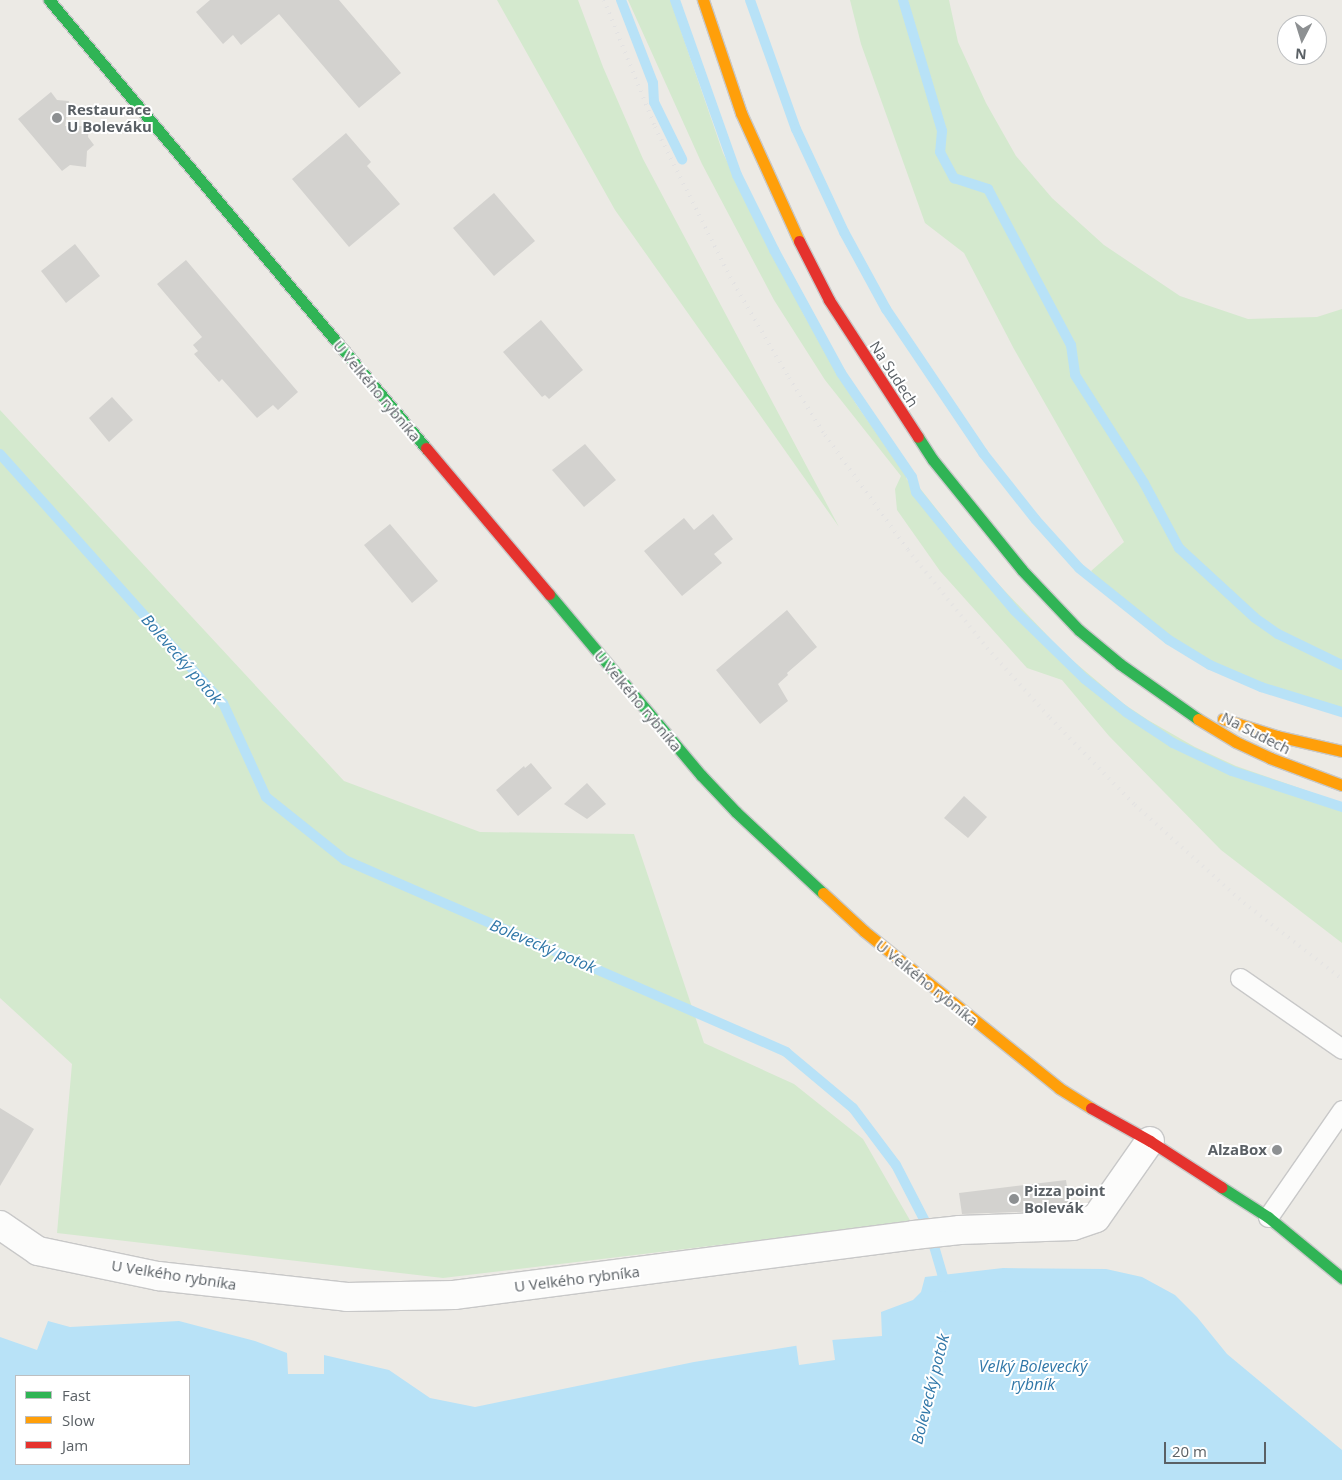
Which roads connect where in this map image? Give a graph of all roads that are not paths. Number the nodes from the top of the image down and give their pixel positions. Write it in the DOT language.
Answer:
graph roads {
  1 [pos="49,0"];
  2 [pos="702,0"];
  3 [pos="1163,695"];
  4 [pos="1342,751"];
  5 [pos="1342,785"];
  6 [pos="1240,978"];
  7 [pos="1342,1050"];
  8 [pos="1342,1110"];
  9 [pos="1150,1141"];
  10 [pos="1268,1217"];
  11 [pos="0,1225"];
  12 [pos="1342,1278"];
  1 -- 9 [label="street, U Velkého rybníka"];
  2 -- 3 [label="street, Na Sudech"];
  3 -- 4 [label="street, Na Sudech"];
  3 -- 5 [label="street, Na Sudech"];
  6 -- 7 [label="lane"];
  8 -- 10 [label="lane"];
  9 -- 10 [label="street, U Velkého rybníka"];
  9 -- 11 [label="street, U Velkého rybníka"];
  10 -- 12 [label="street, U Velkého rybníka"];
}
